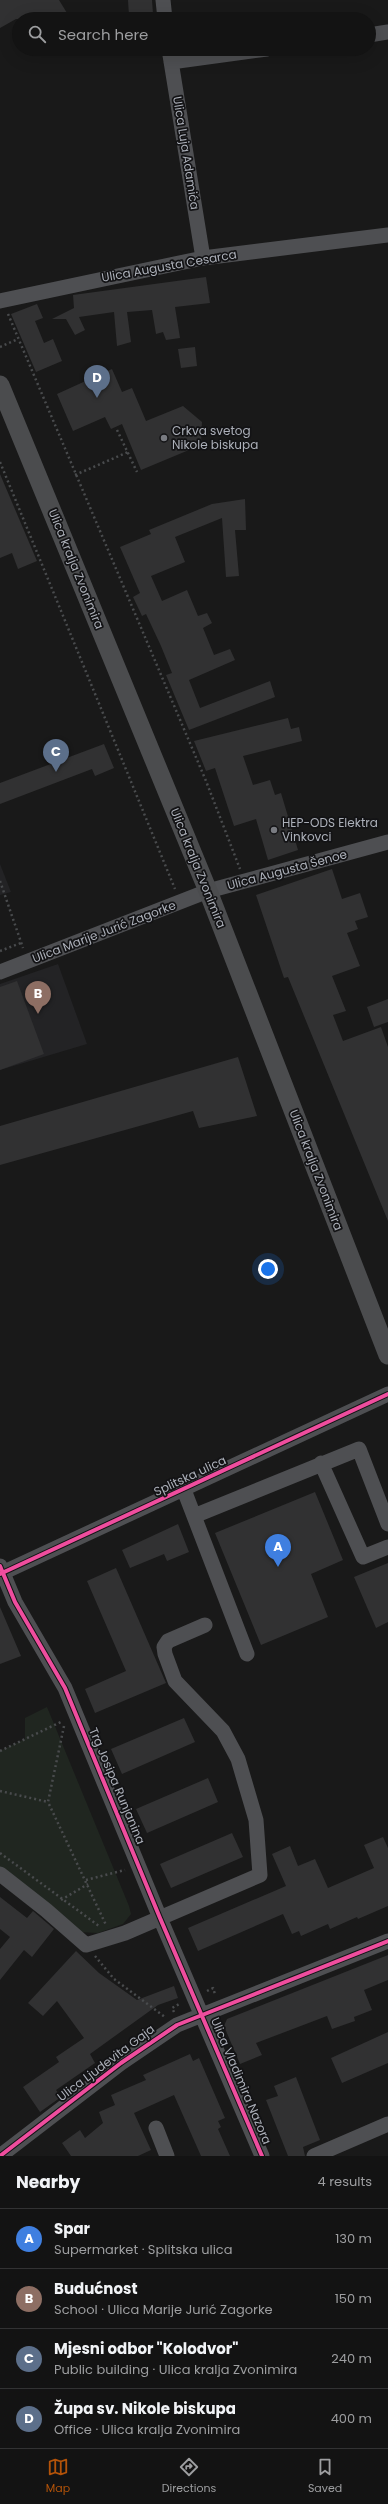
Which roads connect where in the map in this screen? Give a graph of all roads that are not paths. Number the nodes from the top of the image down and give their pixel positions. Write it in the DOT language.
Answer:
graph roads {
  1 [pos="163,0"];
  2 [pos="164,12"];
  3 [pos="388,32"];
  4 [pos="376,34"];
  5 [pos="170,56"];
  6 [pos="388,235"];
  7 [pos="203,258"];
  8 [pos="1,301"];
  9 [pos="0,385"];
  10 [pos="388,842"];
  11 [pos="208,891"];
  12 [pos="0,972"];
  13 [pos="388,1355"];
  14 [pos="388,1394"];
  15 [pos="321,1463"];
  16 [pos="184,1490"];
  17 [pos="194,1516"];
  18 [pos="388,1524"];
  19 [pos="388,1547"];
  20 [pos="1,1570"];
  21 [pos="205,1625"];
  22 [pos="247,1654"];
  23 [pos="0,1874"];
  24 [pos="160,1918"];
  25 [pos="388,1941"];
  26 [pos="201,2014"];
  27 [pos="388,2124"];
  28 [pos="156,2128"];
  29 [pos="0,2156"];
  30 [pos="168,2156"];
  31 [pos="262,2156"];
  32 [pos="314,2156"];
  1 -- 2 [label="street"];
  3 -- 4 [label="street"];
  5 -- 7 [label="street, Ulica Luja Adamića"];
  6 -- 7 [label="street, Ulica Augusta Cesarca"];
  7 -- 8 [label="street, Ulica Augusta Cesarca"];
  9 -- 11 [label="main road, Ulica kralja Zvonimira"];
  10 -- 11 [label="street, Ulica Augusta Šenoe"];
  11 -- 12 [label="street, Ulica Marije Jurić Zagorke"];
  11 -- 13 [label="main road, Ulica kralja Zvonimira"];
  14 -- 16 [label="street, Splitska ulica"];
  15 -- 17 [label="street"];
  15 -- 18 [label="street"];
  15 -- 19 [label="street"];
  16 -- 17 [label="street"];
  16 -- 20 [label="street, Splitska ulica"];
  17 -- 22 [label="street"];
  20 -- 24 [label="street, Trg Josipa Runjanina"];
  21 -- 24 [label="street"];
  23 -- 24 [label="street"];
  24 -- 26 [label="street, Trg Josipa Runjanina"];
  25 -- 26 [label="street, Ulica Ljudevita Gaja"];
  26 -- 29 [label="street, Ulica Ljudevita Gaja"];
  26 -- 31 [label="street, Ulica Vladimira Nazora"];
  27 -- 32 [label="street"];
  28 -- 30 [label="street"];
}
